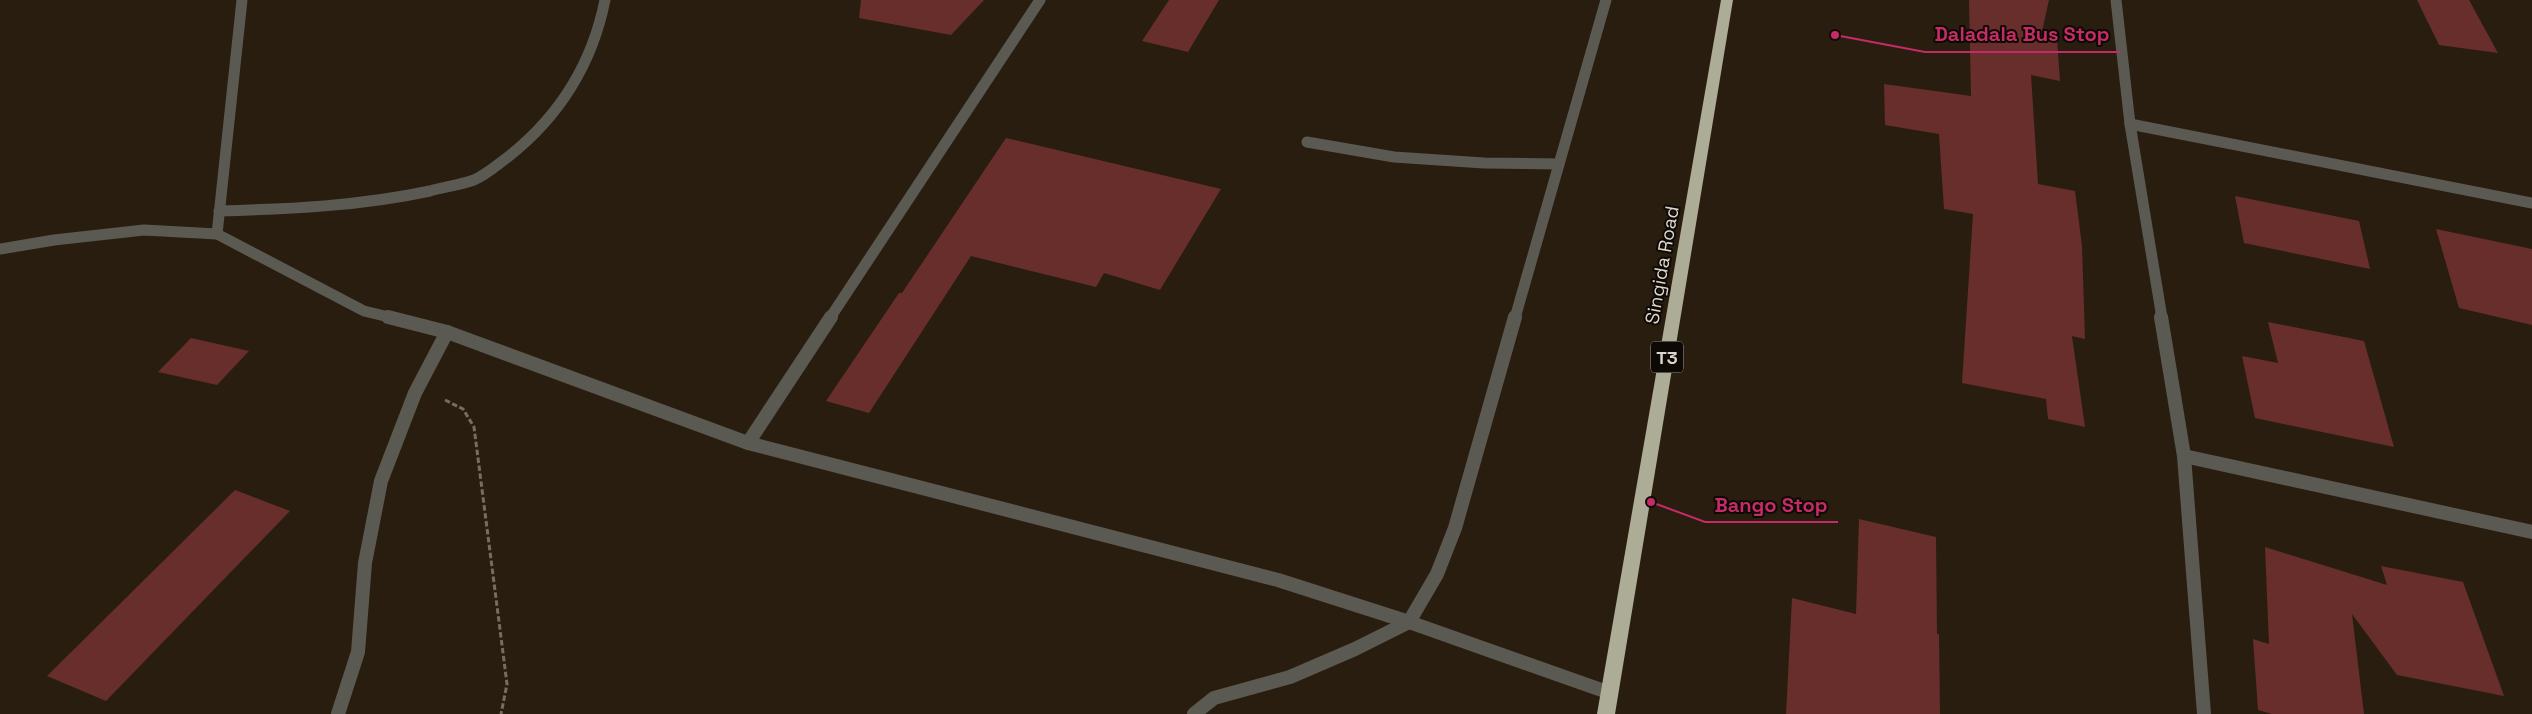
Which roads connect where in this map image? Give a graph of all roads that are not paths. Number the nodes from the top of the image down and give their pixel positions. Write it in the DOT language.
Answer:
graph roads {
  1 [pos="242,0"];
  2 [pos="605,0"];
  3 [pos="1040,0"];
  4 [pos="1606,0"];
  5 [pos="1727,0"];
  6 [pos="2116,0"];
  7 [pos="2130,124"];
  8 [pos="1307,142"];
  9 [pos="1559,164"];
  10 [pos="2532,203"];
  11 [pos="220,211"];
  12 [pos="217,234"];
  13 [pos="0,250"];
  14 [pos="447,332"];
  15 [pos="748,443"];
  16 [pos="2184,456"];
  17 [pos="2532,532"];
  18 [pos="1409,622"];
  19 [pos="1610,693"];
  20 [pos="338,714"];
  21 [pos="1194,714"];
  22 [pos="1606,714"];
  23 [pos="2204,714"];
  1 -- 11 [label="street"];
  2 -- 11 [label="street"];
  3 -- 15 [label="street"];
  4 -- 9 [label="street"];
  5 -- 19 [label="highway, Singida Road / T3"];
  6 -- 7 [label="street"];
  7 -- 10 [label="street"];
  7 -- 16 [label="street"];
  8 -- 9 [label="street"];
  9 -- 18 [label="street"];
  11 -- 12 [label="street"];
  12 -- 13 [label="street"];
  12 -- 14 [label="street"];
  14 -- 15 [label="street"];
  14 -- 20 [label="street"];
  15 -- 18 [label="street"];
  16 -- 17 [label="street"];
  16 -- 23 [label="street"];
  18 -- 19 [label="street"];
  18 -- 21 [label="street"];
  19 -- 22 [label="highway, Singida Road / T3"];
}
